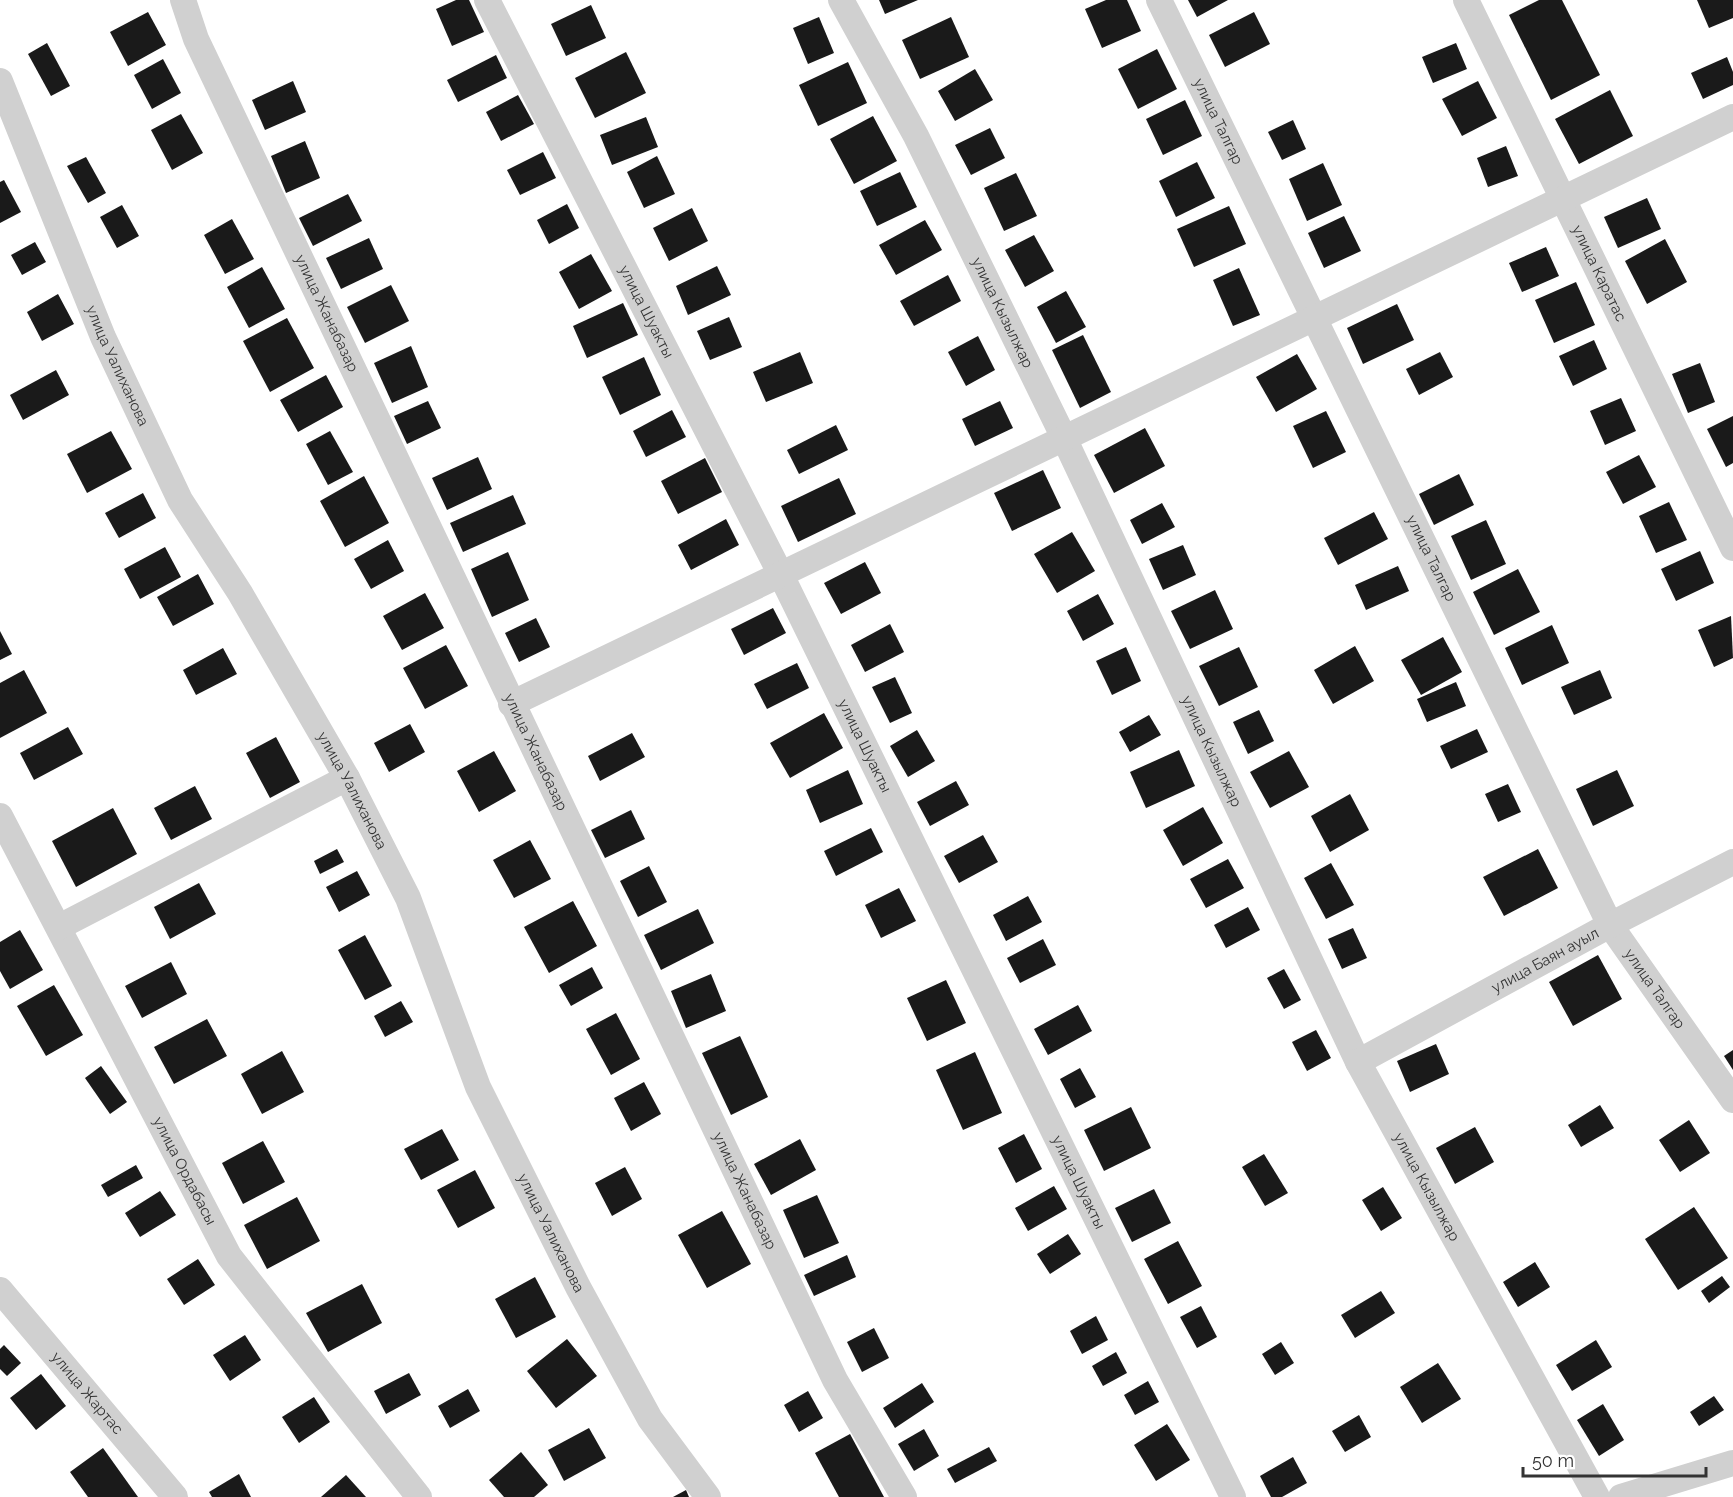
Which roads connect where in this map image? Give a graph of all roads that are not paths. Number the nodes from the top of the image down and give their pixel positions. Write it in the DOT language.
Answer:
graph roads {
  1 [pos="183,0"];
  2 [pos="487,0"];
  3 [pos="841,0"];
  4 [pos="1159,0"];
  5 [pos="1466,0"];
  6 [pos="0,82"];
  7 [pos="1733,117"];
  8 [pos="1563,199"];
  9 [pos="1314,318"];
  10 [pos="1064,438"];
  11 [pos="1733,548"];
  12 [pos="781,574"];
  13 [pos="511,704"];
  14 [pos="347,778"];
  15 [pos="0,816"];
  16 [pos="1733,862"];
  17 [pos="1610,925"];
  18 [pos="59,927"];
  19 [pos="1358,1062"];
  20 [pos="1733,1100"];
  21 [pos="0,1290"];
  22 [pos="1733,1463"];
  23 [pos="175,1497"];
  24 [pos="419,1497"];
  25 [pos="708,1497"];
  26 [pos="904,1497"];
  27 [pos="1233,1497"];
  28 [pos="1597,1497"];
  29 [pos="1621,1497"];
  1 -- 13 [label="street, улица Жанабазар"];
  2 -- 12 [label="street, улица Шуакты"];
  3 -- 10 [label="street, улица Кызылжар"];
  4 -- 9 [label="street, улица Талгар"];
  5 -- 8 [label="street, улица Каратас"];
  6 -- 14 [label="street, улица Уалиханова"];
  7 -- 8 [label="street"];
  8 -- 9 [label="street"];
  8 -- 11 [label="street, улица Каратас"];
  9 -- 10 [label="street"];
  9 -- 17 [label="street, улица Талгар"];
  10 -- 12 [label="street"];
  10 -- 19 [label="street, улица Кызылжар"];
  12 -- 13 [label="street"];
  12 -- 27 [label="street, улица Шуакты"];
  13 -- 26 [label="street, улица Жанабазар"];
  14 -- 18 [label="street"];
  14 -- 25 [label="street, улица Уалиханова"];
  15 -- 18 [label="street, улица Ордабасы"];
  16 -- 17 [label="street, улица Баян ауыл"];
  17 -- 19 [label="street, улица Баян ауыл"];
  17 -- 20 [label="street, улица Талгар"];
  18 -- 24 [label="street, улица Ордабасы"];
  19 -- 28 [label="street, улица Кызылжар"];
  21 -- 23 [label="street, улица Жартас"];
  22 -- 29 [label="street"];
}
